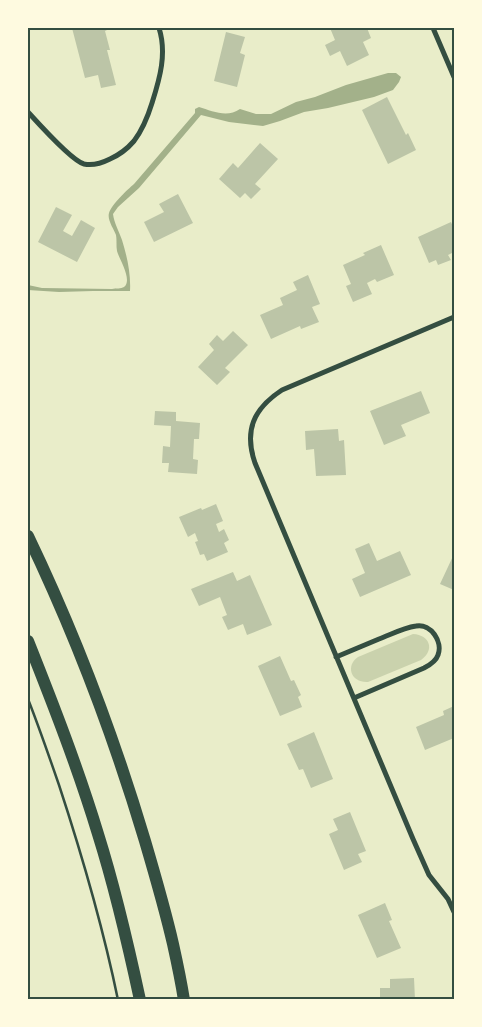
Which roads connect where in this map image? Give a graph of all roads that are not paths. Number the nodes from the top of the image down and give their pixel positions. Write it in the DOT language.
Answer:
graph roads {
  1 [pos="159,28"];
  2 [pos="434,28"];
  3 [pos="454,77"];
  4 [pos="28,112"];
  5 [pos="454,318"];
  6 [pos="28,536"];
  7 [pos="28,641"];
  8 [pos="336,657"];
  9 [pos="354,698"];
  10 [pos="448,899"];
  11 [pos="454,902"];
  12 [pos="454,912"];
  13 [pos="140,1000"];
  14 [pos="184,1000"];
  1 -- 4 [label="street"];
  2 -- 3 [label="street"];
  5 -- 8 [label="street"];
  6 -- 14 [label="highway"];
  7 -- 13 [label="highway"];
  8 -- 9 [label="street"];
  8 -- 9 [label="street"];
  9 -- 10 [label="street"];
  10 -- 11 [label="street"];
  10 -- 12 [label="street"];
}
